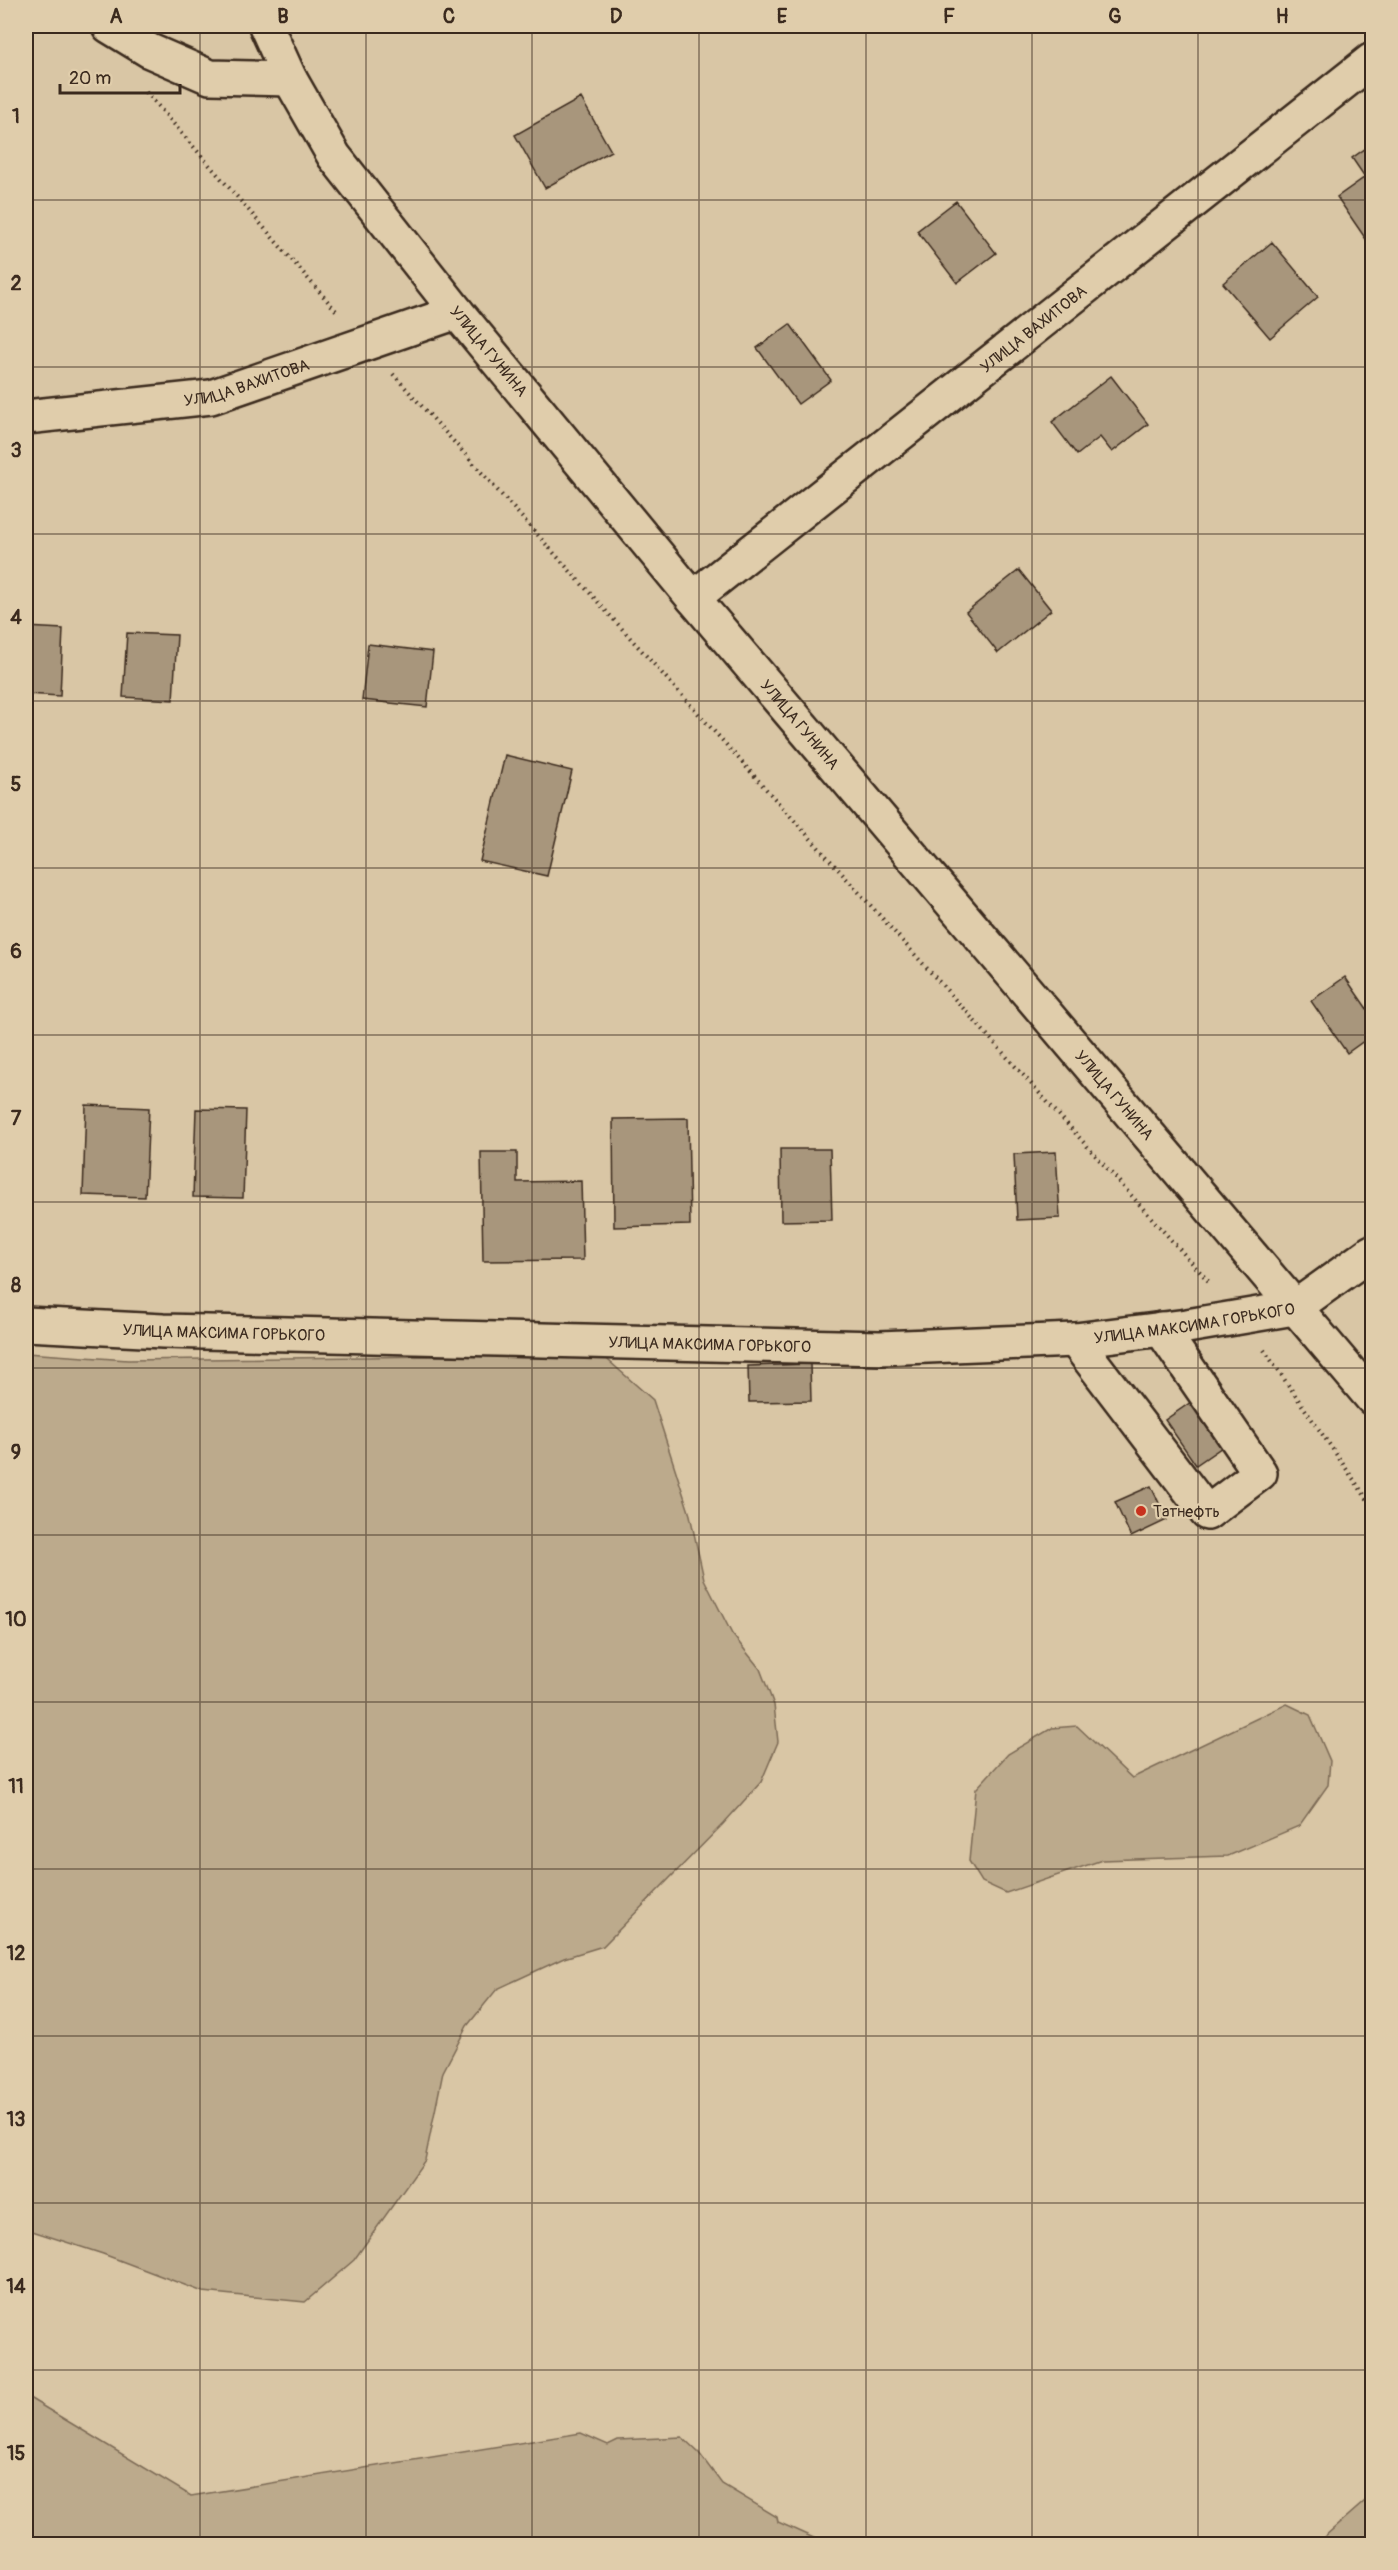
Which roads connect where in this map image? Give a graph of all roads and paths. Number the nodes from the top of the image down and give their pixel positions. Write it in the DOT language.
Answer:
graph roads {
  1 [pos="109,26"];
  2 [pos="266,26"];
  3 [pos="1372,60"];
  4 [pos="290,79"];
  5 [pos="143,87"];
  6 [pos="457,312"];
  7 [pos="365,344"];
  8 [pos="26,417"];
  9 [pos="693,598"];
  10 [pos="1372,1252"];
  11 [pos="1294,1308"];
  12 [pos="1241,1317"];
  13 [pos="26,1324"];
  14 [pos="1161,1329"];
  15 [pos="1075,1340"];
  16 [pos="1372,1398"];
  17 [pos="1372,1506"];
  1 -- 4 [label="street"];
  2 -- 4 [label="street, УЛИЦА ГУНИНА"];
  3 -- 9 [label="street, УЛИЦА ВАХИТОВА"];
  4 -- 6 [label="street, УЛИЦА ГУНИНА"];
  5 -- 7 [label="path"];
  6 -- 7 [label="street, УЛИЦА ВАХИТОВА"];
  6 -- 9 [label="street, УЛИЦА ГУНИНА"];
  7 -- 8 [label="street, УЛИЦА ВАХИТОВА"];
  7 -- 12 [label="path"];
  9 -- 11 [label="street, УЛИЦА ГУНИНА"];
  10 -- 11 [label="street, УЛИЦА МАКСИМА ГОРЬКОГО"];
  11 -- 12 [label="street, УЛИЦА МАКСИМА ГОРЬКОГО"];
  11 -- 16 [label="street, УЛИЦА ГУНИНА"];
  12 -- 14 [label="street, УЛИЦА МАКСИМА ГОРЬКОГО"];
  12 -- 17 [label="path"];
  13 -- 15 [label="street, УЛИЦА МАКСИМА ГОРЬКОГО"];
  14 -- 15 [label="street, УЛИЦА МАКСИМА ГОРЬКОГО"];
  14 -- 15 [label="street"];
}
